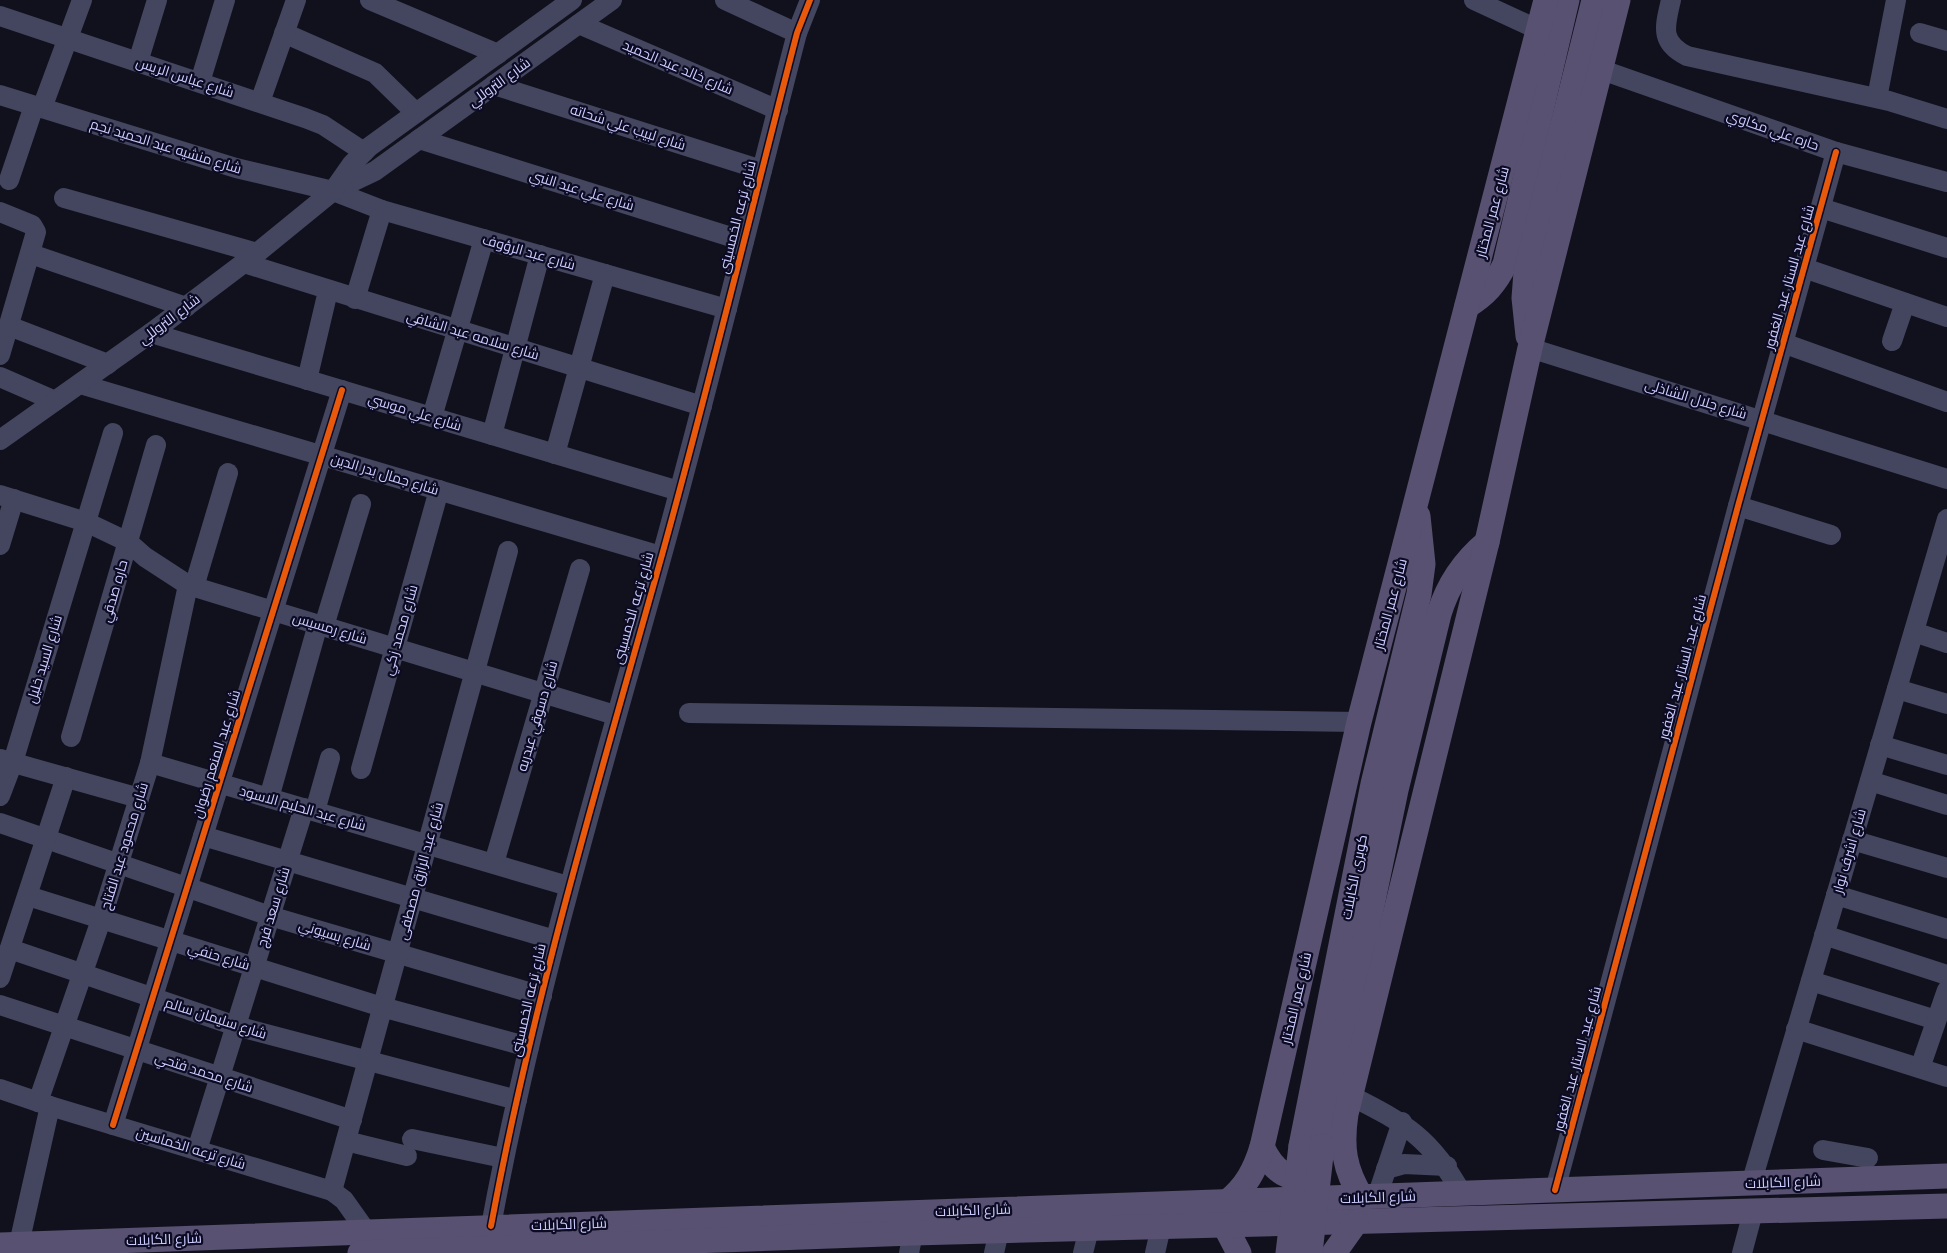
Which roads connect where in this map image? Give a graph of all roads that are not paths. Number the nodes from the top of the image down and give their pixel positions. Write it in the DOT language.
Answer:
graph roads {
  1 [pos="82,0"];
  2 [pos="157,0"];
  3 [pos="225,0"];
  4 [pos="296,0"];
  5 [pos="370,0"];
  6 [pos="572,0"];
  7 [pos="612,0"];
  8 [pos="725,0"];
  9 [pos="810,0"];
  10 [pos="1474,0"];
  11 [pos="1546,0"];
  12 [pos="1567,0"];
  13 [pos="1594,0"];
  14 [pos="1618,0"];
  15 [pos="1671,0"];
  16 [pos="1896,0"];
  17 [pos="2,13"];
  18 [pos="579,24"];
  19 [pos="1539,30"];
  20 [pos="284,33"];
  21 [pos="798,34"];
  22 [pos="1920,34"];
  23 [pos="68,38"];
  24 [pos="1947,41"];
  25 [pos="498,54"];
  26 [pos="138,62"];
  27 [pos="1602,70"];
  28 [pos="200,82"];
  29 [pos="494,85"];
  30 [pos="0,95"];
  31 [pos="1877,98"];
  32 [pos="260,102"];
  33 [pos="38,107"];
  34 [pos="778,110"];
  35 [pos="416,113"];
  36 [pos="1947,119"];
  37 [pos="419,139"];
  38 [pos="364,152"];
  39 [pos="1836,152"];
  40 [pos="762,170"];
  41 [pos="9,180"];
  42 [pos="1947,182"];
  43 [pos="333,191"];
  44 [pos="64,198"];
  45 [pos="1821,208"];
  46 [pos="382,210"];
  47 [pos="0,212"];
  48 [pos="484,239"];
  49 [pos="744,240"];
  50 [pos="1947,248"];
  51 [pos="31,254"];
  52 [pos="540,255"];
  53 [pos="251,258"];
  54 [pos="1804,268"];
  55 [pos="605,274"];
  56 [pos="328,291"];
  57 [pos="355,299"];
  58 [pos="8,300"];
  59 [pos="1905,303"];
  60 [pos="1467,306"];
  61 [pos="186,307"];
  62 [pos="726,309"];
  63 [pos="1947,317"];
  64 [pos="9,326"];
  65 [pos="457,330"];
  66 [pos="151,333"];
  67 [pos="1892,342"];
  68 [pos="1783,343"];
  69 [pos="515,348"];
  70 [pos="1530,348"];
  71 [pos="0,355"];
  72 [pos="108,364"];
  73 [pos="579,368"];
  74 [pos="0,377"];
  75 [pos="307,380"];
  76 [pos="80,384"];
  77 [pos="342,390"];
  78 [pos="55,401"];
  79 [pos="1947,402"];
  80 [pos="702,406"];
  81 [pos="432,417"];
  82 [pos="1762,419"];
  83 [pos="113,433"];
  84 [pos="492,435"];
  85 [pos="0,440"];
  86 [pos="156,445"];
  87 [pos="555,454"];
  88 [pos="322,456"];
  89 [pos="228,472"];
  90 [pos="1947,478"];
  91 [pos="439,490"];
  92 [pos="679,491"];
  93 [pos="7,497"];
  94 [pos="361,504"];
  95 [pos="1416,504"];
  96 [pos="1738,506"];
  97 [pos="1947,519"];
  98 [pos="86,522"];
  99 [pos="1831,535"];
  100 [pos="128,542"];
  101 [pos="1487,542"];
  102 [pos="0,545"];
  103 [pos="508,551"];
  104 [pos="661,556"];
  105 [pos="580,569"];
  106 [pos="191,586"];
  107 [pos="274,611"];
  108 [pos="321,625"];
  109 [pos="1914,632"];
  110 [pos="1947,643"];
  111 [pos="395,648"];
  112 [pos="475,672"];
  113 [pos="1897,689"];
  114 [pos="544,693"];
  115 [pos="1947,704"];
  116 [pos="689,714"];
  117 [pos="616,715"];
  118 [pos="1359,722"];
  119 [pos="72,737"];
  120 [pos="1880,745"];
  121 [pos="330,758"];
  122 [pos="6,760"];
  123 [pos="150,764"];
  124 [pos="1947,765"];
  125 [pos="361,769"];
  126 [pos="66,777"];
  127 [pos="1870,781"];
  128 [pos="220,784"];
  129 [pos="0,796"];
  130 [pos="139,798"];
  131 [pos="270,798"];
  132 [pos="1947,806"];
  133 [pos="309,810"];
  134 [pos="0,823"];
  135 [pos="203,836"];
  136 [pos="48,838"];
  137 [pos="1852,840"];
  138 [pos="427,844"];
  139 [pos="288,861"];
  140 [pos="119,862"];
  141 [pos="494,863"];
  142 [pos="1947,868"];
  143 [pos="188,886"];
  144 [pos="568,886"];
  145 [pos="1836,895"];
  146 [pos="28,896"];
  147 [pos="413,897"];
  148 [pos="270,916"];
  149 [pos="101,920"];
  150 [pos="1947,929"];
  151 [pos="1824,935"];
  152 [pos="555,940"];
  153 [pos="170,941"];
  154 [pos="10,948"];
  155 [pos="397,954"];
  156 [pos="254,966"];
  157 [pos="83,973"];
  158 [pos="1947,975"];
  159 [pos="0,978"];
  160 [pos="1811,981"];
  161 [pos="1947,990"];
  162 [pos="542,996"];
  163 [pos="153,997"];
  164 [pos="0,1005"];
  165 [pos="382,1007"];
  166 [pos="1936,1020"];
  167 [pos="64,1026"];
  168 [pos="236,1026"];
  169 [pos="1796,1029"];
  170 [pos="530,1047"];
  171 [pos="137,1049"];
  172 [pos="367,1062"];
  173 [pos="1920,1068"];
  174 [pos="220,1077"];
  175 [pos="1947,1077"];
  176 [pos="0,1089"];
  177 [pos="1350,1096"];
  178 [pos="517,1100"];
  179 [pos="44,1104"];
  180 [pos="352,1120"];
  181 [pos="1402,1122"];
  182 [pos="113,1125"];
  183 [pos="346,1140"];
  184 [pos="1322,1145"];
  185 [pos="1262,1147"];
  186 [pos="197,1150"];
  187 [pos="503,1158"];
  188 [pos="1868,1158"];
  189 [pos="1447,1166"];
  190 [pos="1386,1169"];
  191 [pos="1947,1176"];
  192 [pos="1828,1181"];
  193 [pos="1751,1184"];
  194 [pos="1555,1190"];
  195 [pos="332,1191"];
  196 [pos="1462,1194"];
  197 [pos="1369,1198"];
  198 [pos="1947,1206"];
  199 [pos="1753,1212"];
  200 [pos="1226,1214"];
  201 [pos="1356,1222"];
  202 [pos="491,1226"];
  203 [pos="1161,1227"];
  204 [pos="1089,1229"];
  205 [pos="997,1242"];
  206 [pos="911,1243"];
  207 [pos="9,1245"];
  208 [pos="363,1248"];
  209 [pos="608,1249"];
  210 [pos="527,1251"];
  211 [pos="1083,1253"];
  212 [pos="1155,1253"];
  213 [pos="1239,1253"];
  214 [pos="1288,1253"];
  215 [pos="1310,1253"];
  216 [pos="1334,1253"];
  217 [pos="1742,1253"];
  1 -- 23 [label="street"];
  2 -- 26 [label="street"];
  3 -- 28 [label="street"];
  4 -- 20 [label="street"];
  5 -- 25 [label="street"];
  6 -- 25 [label="street, شارع التروللي"];
  7 -- 18 [label="street, شارع التروللي"];
  8 -- 21 [label="street"];
  9 -- 21 [label="street, شارع ترعه الخمسينى"];
  10 -- 19 [label="street"];
  11 -- 19 [label="main road, شارع عمر المختار"];
  12 -- 60 [label="main road"];
  13 -- 70 [label="main road"];
  14 -- 27 [label="main road"];
  15 -- 31 [label="street"];
  16 -- 31 [label="street"];
  17 -- 23 [label="street, شارع عباس الريس"];
  18 -- 29 [label="street, شارع التروللي"];
  18 -- 34 [label="street, شارع خالد عبد الحميد"];
  19 -- 60 [label="main road, شارع عمر المختار"];
  20 -- 32 [label="street"];
  20 -- 35 [label="street"];
  21 -- 34 [label="street, شارع ترعه الخمسينى"];
  22 -- 24 [label="street"];
  23 -- 26 [label="street, شارع عباس الريس"];
  23 -- 33 [label="street"];
  25 -- 35 [label="street, شارع التروللي"];
  26 -- 28 [label="street, شارع عباس الريس"];
  27 -- 39 [label="street, حاره علي مكاوي"];
  27 -- 70 [label="main road"];
  28 -- 32 [label="street, شارع عباس الريس"];
  29 -- 37 [label="street, شارع التروللي"];
  29 -- 40 [label="street, شارع لبيب علي شحاته"];
  30 -- 33 [label="street, شارع منشيه عبد الحميد نجم"];
  31 -- 36 [label="street"];
  32 -- 38 [label="street, شارع عباس الريس"];
  33 -- 41 [label="street"];
  33 -- 43 [label="street, شارع منشيه عبد الحميد نجم"];
  34 -- 40 [label="street, شارع ترعه الخمسينى"];
  35 -- 38 [label="street, شارع التروللي"];
  37 -- 43 [label="street, شارع التروللي"];
  37 -- 49 [label="street, شارع علي عبد النبي"];
  38 -- 43 [label="street, شارع التروللي"];
  39 -- 42 [label="street, حاره علي مكاوي"];
  39 -- 45 [label="street, شارع عبد الستار عبد الغفور"];
  40 -- 49 [label="street, شارع ترعه الخمسينى"];
  43 -- 46 [label="street, شارع عبد الرؤوف"];
  43 -- 53 [label="street, شارع التروللي"];
  44 -- 53 [label="street, شارع سلامه عبد الشافي"];
  45 -- 50 [label="street"];
  45 -- 54 [label="street, شارع عبد الستار عبد الغفور"];
  46 -- 48 [label="street, شارع عبد الرؤوف"];
  46 -- 57 [label="street"];
  47 -- 51 [label="street"];
  48 -- 52 [label="street, شارع عبد الرؤوف"];
  48 -- 65 [label="street"];
  49 -- 62 [label="street, شارع ترعه الخمسينى"];
  51 -- 58 [label="street"];
  51 -- 61 [label="street"];
  52 -- 55 [label="street, شارع عبد الرؤوف"];
  52 -- 69 [label="street"];
  53 -- 56 [label="street, شارع سلامه عبد الشافي"];
  53 -- 61 [label="street, شارع التروللي"];
  54 -- 59 [label="street"];
  54 -- 68 [label="street, شارع عبد الستار عبد الغفور"];
  55 -- 62 [label="street, شارع عبد الرؤوف"];
  55 -- 73 [label="street"];
  56 -- 57 [label="street, شارع سلامه عبد الشافي"];
  56 -- 75 [label="street"];
  57 -- 65 [label="street, شارع سلامه عبد الشافي"];
  58 -- 64 [label="street"];
  59 -- 63 [label="street"];
  59 -- 67 [label="street"];
  60 -- 95 [label="main road, شارع عمر المختار"];
  61 -- 66 [label="street, شارع التروللي"];
  62 -- 80 [label="street, شارع ترعه الخمسينى"];
  64 -- 71 [label="street"];
  64 -- 72 [label="street"];
  65 -- 69 [label="street, شارع سلامه عبد الشافي"];
  65 -- 81 [label="street"];
  66 -- 72 [label="street, شارع التروللي"];
  66 -- 75 [label="street, شارع علي موسي"];
  68 -- 79 [label="street"];
  68 -- 82 [label="street, شارع عبد الستار عبد الغفور"];
  69 -- 73 [label="street, شارع سلامه عبد الشافي"];
  69 -- 84 [label="street"];
  70 -- 82 [label="street, شارع جلال الشاذلى"];
  70 -- 101 [label="main road"];
  72 -- 76 [label="street, شارع التروللي"];
  73 -- 80 [label="street, شارع سلامه عبد الشافي"];
  73 -- 87 [label="street"];
  74 -- 78 [label="street"];
  75 -- 77 [label="street, شارع علي موسي"];
  76 -- 78 [label="street, شارع التروللي"];
  76 -- 88 [label="street, شارع جمال بدر الدين"];
  77 -- 81 [label="street, شارع علي موسي"];
  77 -- 88 [label="street, شارع عبد المنعم رضوان"];
  78 -- 85 [label="street, شارع التروللي"];
  80 -- 92 [label="street, شارع ترعه الخمسينى"];
  81 -- 84 [label="street, شارع علي موسي"];
  82 -- 90 [label="street, شارع جلال الشاذلى"];
  82 -- 96 [label="street, شارع عبد الستار عبد الغفور"];
  83 -- 98 [label="street, شارع السيد خليل"];
  84 -- 87 [label="street, شارع علي موسي"];
  86 -- 100 [label="street, حاره صدقي"];
  87 -- 92 [label="street, شارع علي موسي"];
  88 -- 91 [label="street, شارع جمال بدر الدين"];
  88 -- 107 [label="street, شارع عبد المنعم رضوان"];
  89 -- 106 [label="street, شارع محمود عبد الفتاح"];
  91 -- 104 [label="street, شارع جمال بدر الدين"];
  91 -- 111 [label="street, شارع محمد زكي"];
  92 -- 104 [label="street, شارع ترعه الخمسينى"];
  93 -- 98 [label="street, شارع رمسيس"];
  93 -- 102 [label="street"];
  94 -- 108 [label="street"];
  95 -- 118 [label="main road, شارع عمر المختار"];
  95 -- 184 [label="main road, كوبرى الكابلات"];
  96 -- 99 [label="street"];
  96 -- 194 [label="street, شارع عبد الستار عبد الغفور"];
  97 -- 109 [label="street, شارع اشرف نوار"];
  98 -- 100 [label="street, شارع رمسيس"];
  98 -- 122 [label="street, شارع السيد خليل"];
  100 -- 106 [label="street, شارع رمسيس"];
  100 -- 119 [label="street, حاره صدقي"];
  101 -- 177 [label="main road"];
  101 -- 184 [label="main road, كوبرى الكابلات"];
  103 -- 112 [label="street, شارع عبد الرازق مصطفى"];
  104 -- 117 [label="street, شارع ترعه الخمسينى"];
  105 -- 114 [label="street, شارع دسوقي عبدربه"];
  106 -- 107 [label="street, شارع رمسيس"];
  106 -- 123 [label="street, شارع محمود عبد الفتاح"];
  107 -- 108 [label="street, شارع رمسيس"];
  107 -- 128 [label="street, شارع عبد المنعم رضوان"];
  108 -- 111 [label="street, شارع رمسيس"];
  108 -- 131 [label="street"];
  109 -- 110 [label="street"];
  109 -- 113 [label="street, شارع اشرف نوار"];
  111 -- 112 [label="street, شارع رمسيس"];
  111 -- 125 [label="street, شارع محمد زكي"];
  112 -- 114 [label="street, شارع رمسيس"];
  112 -- 138 [label="street, شارع عبد الرازق مصطفى"];
  113 -- 115 [label="street"];
  113 -- 120 [label="street, شارع اشرف نوار"];
  114 -- 117 [label="street, شارع رمسيس"];
  114 -- 141 [label="street, شارع دسوقي عبدربه"];
  116 -- 118 [label="street"];
  117 -- 144 [label="street, شارع ترعه الخمسينى"];
  118 -- 185 [label="main road, شارع عمر المختار"];
  120 -- 124 [label="street"];
  120 -- 127 [label="street, شارع اشرف نوار"];
  121 -- 133 [label="street, شارع سعد فرج"];
  122 -- 126 [label="street"];
  122 -- 129 [label="street, شارع السيد خليل"];
  123 -- 128 [label="street, شارع عبد الحليم الاسود"];
  123 -- 130 [label="street, شارع محمود عبد الفتاح"];
  126 -- 130 [label="street"];
  126 -- 136 [label="street"];
  127 -- 132 [label="street"];
  127 -- 137 [label="street, شارع اشرف نوار"];
  128 -- 131 [label="street, شارع عبد الحليم الاسود"];
  128 -- 135 [label="street, شارع عبد المنعم رضوان"];
  130 -- 140 [label="street, شارع محمود عبد الفتاح"];
  131 -- 133 [label="street, شارع عبد الحليم الاسود"];
  133 -- 138 [label="street, شارع عبد الحليم الاسود"];
  133 -- 139 [label="street, شارع سعد فرج"];
  134 -- 136 [label="street, شارع بسيوني"];
  135 -- 139 [label="street"];
  135 -- 143 [label="street, شارع عبد المنعم رضوان"];
  136 -- 140 [label="street, شارع بسيوني"];
  136 -- 146 [label="street"];
  137 -- 142 [label="street"];
  137 -- 145 [label="street, شارع اشرف نوار"];
  138 -- 141 [label="street, شارع عبد الحليم الاسود"];
  138 -- 147 [label="street, شارع عبد الرازق مصطفى"];
  139 -- 147 [label="street"];
  139 -- 148 [label="street, شارع سعد فرج"];
  140 -- 143 [label="street, شارع بسيوني"];
  140 -- 149 [label="street, شارع محمود عبد الفتاح"];
  141 -- 144 [label="street, شارع عبد الحليم الاسود"];
  143 -- 148 [label="street, شارع بسيوني"];
  143 -- 153 [label="street, شارع عبد المنعم رضوان"];
  144 -- 152 [label="street, شارع ترعه الخمسينى"];
  145 -- 150 [label="street"];
  145 -- 151 [label="street, شارع اشرف نوار"];
  146 -- 149 [label="street, شارع حنفي"];
  146 -- 154 [label="street"];
  147 -- 152 [label="street"];
  147 -- 155 [label="street, شارع عبد الرازق مصطفى"];
  148 -- 155 [label="street, شارع بسيوني"];
  148 -- 156 [label="street, شارع سعد فرج"];
  149 -- 153 [label="street, شارع حنفي"];
  149 -- 157 [label="street, شارع محمود عبد الفتاح"];
  151 -- 158 [label="street"];
  151 -- 160 [label="street, شارع اشرف نوار"];
  152 -- 162 [label="street, شارع ترعه الخمسينى"];
  153 -- 156 [label="street, شارع حنفي"];
  153 -- 163 [label="street, شارع عبد المنعم رضوان"];
  154 -- 157 [label="street, شارع سليمان سالم"];
  154 -- 159 [label="street"];
  155 -- 162 [label="street, شارع بسيوني"];
  155 -- 165 [label="street, شارع عبد الرازق مصطفى"];
  156 -- 165 [label="street, شارع حنفي"];
  156 -- 168 [label="street, شارع سعد فرج"];
  157 -- 163 [label="street, شارع سليمان سالم"];
  157 -- 167 [label="street, شارع محمود عبد الفتاح"];
  160 -- 166 [label="street"];
  160 -- 169 [label="street, شارع اشرف نوار"];
  161 -- 166 [label="street"];
  162 -- 170 [label="street, شارع ترعه الخمسينى"];
  163 -- 168 [label="street, شارع سليمان سالم"];
  163 -- 171 [label="street, شارع عبد المنعم رضوان"];
  164 -- 167 [label="street, شارع محمد فتحي"];
  165 -- 170 [label="street, شارع حنفي"];
  165 -- 172 [label="street, شارع عبد الرازق مصطفى"];
  166 -- 173 [label="street"];
  167 -- 171 [label="street, شارع محمد فتحي"];
  167 -- 179 [label="street, شارع محمود عبد الفتاح"];
  168 -- 172 [label="street, شارع سليمان سالم"];
  168 -- 174 [label="street, شارع سعد فرج"];
  169 -- 173 [label="street"];
  169 -- 193 [label="street, شارع اشرف نوار"];
  170 -- 178 [label="street, شارع ترعه الخمسينى"];
  171 -- 174 [label="street, شارع محمد فتحي"];
  171 -- 182 [label="street, شارع عبد المنعم رضوان"];
  172 -- 178 [label="street, شارع سليمان سالم"];
  172 -- 180 [label="street, شارع عبد الرازق مصطفى"];
  173 -- 175 [label="street"];
  174 -- 180 [label="street, شارع محمد فتحي"];
  174 -- 186 [label="street, شارع سعد فرج"];
  176 -- 179 [label="street, شارع ترعه الخماسين"];
  177 -- 181 [label="street"];
  177 -- 184 [label="main road"];
  178 -- 187 [label="street, شارع ترعه الخمسينى"];
  179 -- 182 [label="street, شارع ترعه الخماسين"];
  179 -- 207 [label="street, شارع محمود عبد الفتاح"];
  180 -- 183 [label="street, شارع عبد الرازق مصطفى"];
  181 -- 189 [label="street"];
  181 -- 190 [label="street"];
  182 -- 186 [label="street, شارع ترعه الخماسين"];
  183 -- 187 [label="street"];
  183 -- 195 [label="street, شارع عبد الرازق مصطفى"];
  184 -- 185 [label="main road"];
  184 -- 197 [label="main road"];
  184 -- 214 [label="main road, كوبرى الكابلات, bridge"];
  184 -- 215 [label="main road, كوبرى الكابلات, bridge"];
  185 -- 200 [label="main road, شارع عمر المختار"];
  186 -- 195 [label="street, شارع ترعه الخماسين"];
  187 -- 202 [label="street, شارع ترعه الخمسينى"];
  188 -- 192 [label="street"];
  189 -- 190 [label="street"];
  189 -- 196 [label="street"];
  190 -- 197 [label="street"];
  191 -- 192 [label="main road, شارع الكابلات"];
  192 -- 193 [label="main road, شارع الكابلات"];
  193 -- 194 [label="main road, شارع الكابلات"];
  194 -- 196 [label="main road, شارع الكابلات"];
  195 -- 208 [label="street, شارع ترعه الخماسين"];
  196 -- 197 [label="main road, شارع الكابلات"];
  197 -- 200 [label="main road, شارع الكابلات"];
  198 -- 199 [label="main road, شارع الكابلات"];
  199 -- 201 [label="main road, شارع الكابلات"];
  199 -- 217 [label="street"];
  200 -- 201 [label="main road, شارع الكابلات"];
  200 -- 202 [label="main road, شارع الكابلات"];
  200 -- 203 [label="main road, شارع الكابلات"];
  200 -- 213 [label="main road"];
  201 -- 216 [label="main road"];
  202 -- 208 [label="main road, شارع الكابلات"];
  203 -- 204 [label="main road, شارع الكابلات"];
  203 -- 212 [label="street"];
  204 -- 205 [label="main road, شارع الكابلات"];
  204 -- 211 [label="street"];
  205 -- 206 [label="main road, شارع الكابلات"];
  206 -- 209 [label="main road, شارع الكابلات"];
  207 -- 208 [label="main road, شارع الكابلات"];
  208 -- 210 [label="main road, شارع الكابلات"];
  209 -- 210 [label="main road, شارع الكابلات"];
}
